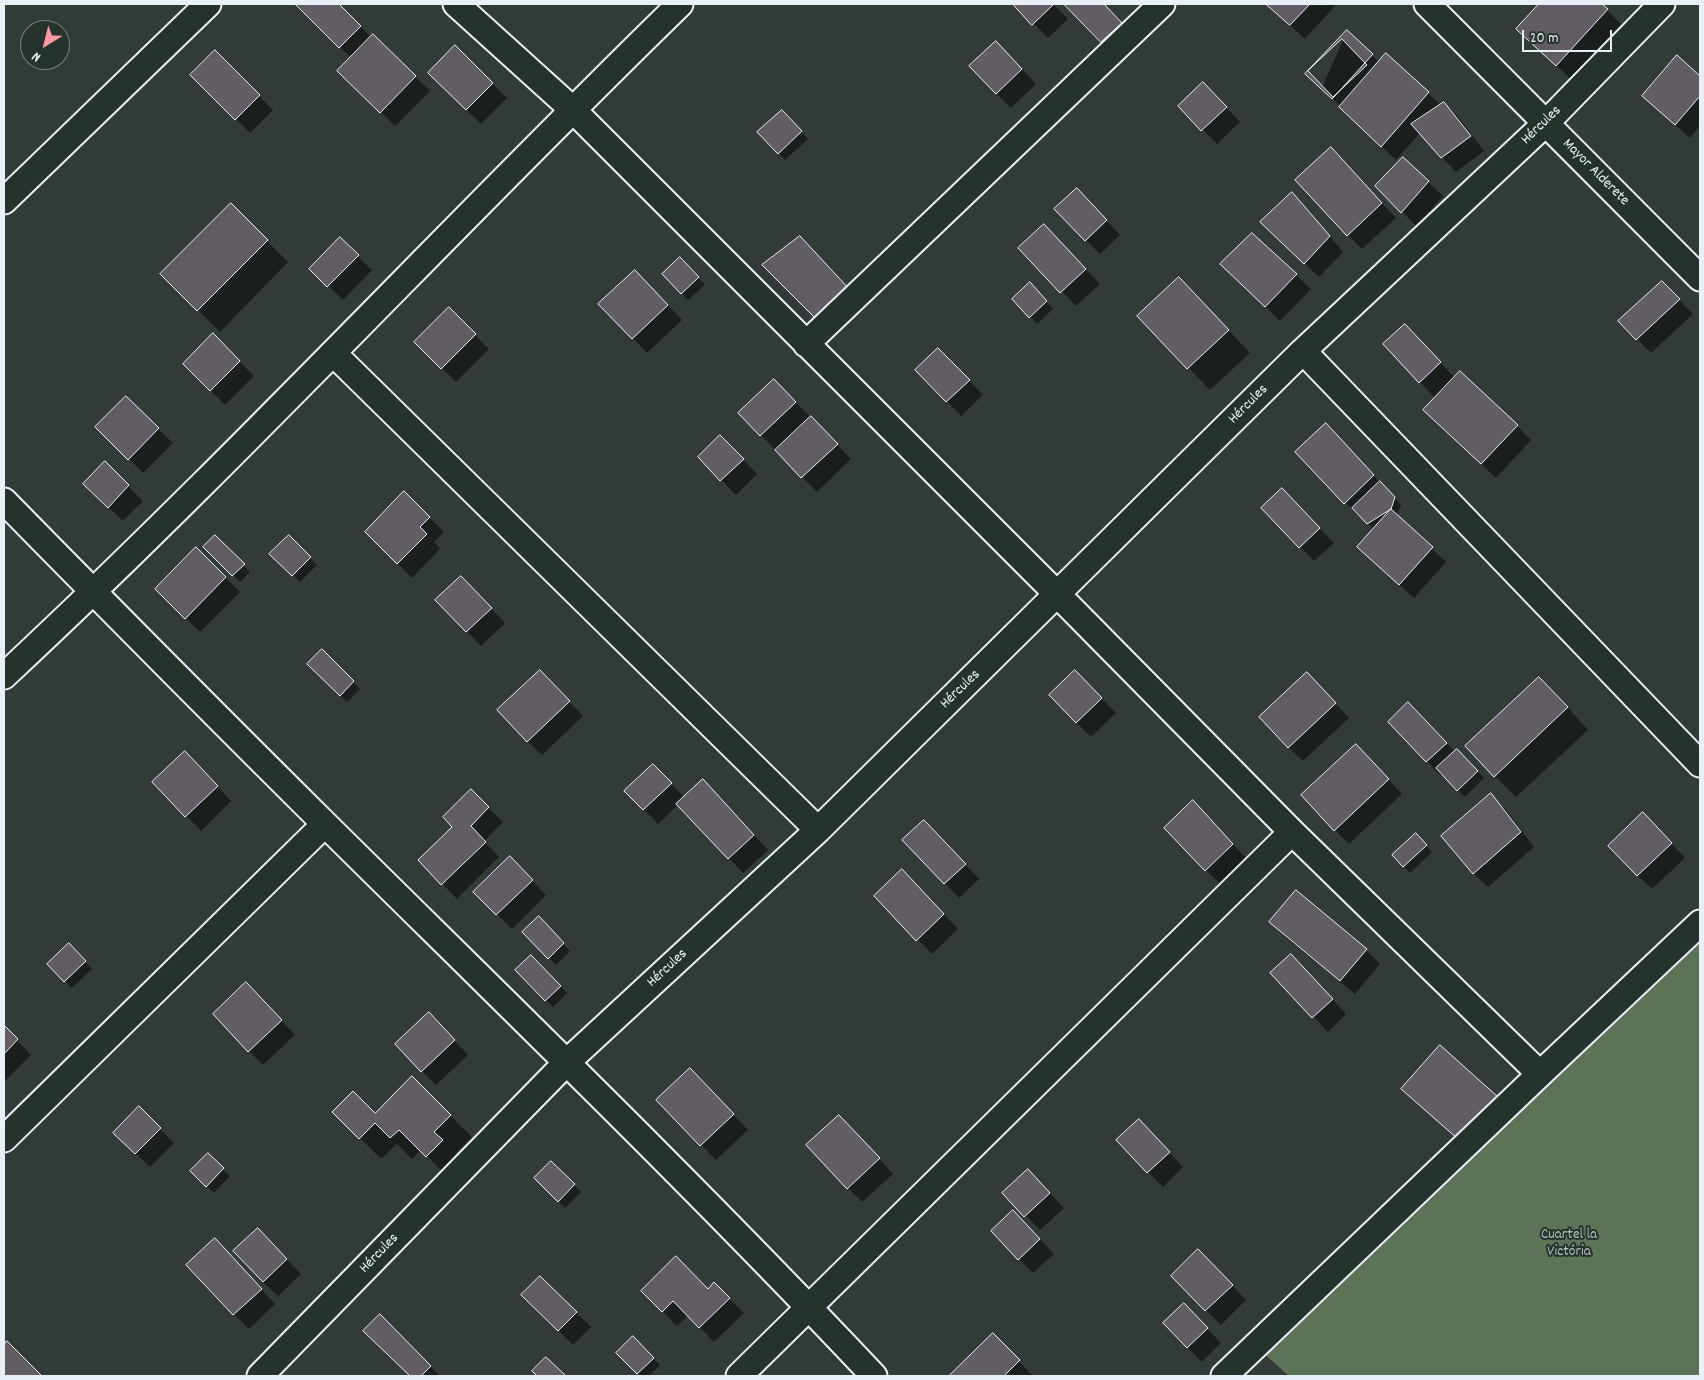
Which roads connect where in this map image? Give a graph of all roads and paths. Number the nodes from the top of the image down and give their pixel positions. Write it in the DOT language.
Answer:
graph roads {
  1 [pos="208,4"];
  2 [pos="456,4"];
  3 [pos="680,4"];
  4 [pos="1162,4"];
  5 [pos="1427,4"];
  6 [pos="1662,4"];
  7 [pos="572,109"];
  8 [pos="1546,123"];
  9 [pos="4,201"];
  10 [pos="1700,278"];
  11 [pos="806,344"];
  12 [pos="1303,351"];
  13 [pos="333,353"];
  14 [pos="4,501"];
  15 [pos="94,592"];
  16 [pos="1058,595"];
  17 [pos="4,676"];
  18 [pos="1700,764"];
  19 [pos="325,824"];
  20 [pos="818,830"];
  21 [pos="1292,832"];
  22 [pos="1700,923"];
  23 [pos="567,1062"];
  24 [pos="1540,1074"];
  25 [pos="4,1139"];
  26 [pos="810,1307"];
  27 [pos="260,1376"];
  28 [pos="739,1376"];
  29 [pos="874,1376"];
  30 [pos="1224,1376"];
  1 -- 9 [label="street"];
  2 -- 7 [label="street"];
  3 -- 7 [label="street"];
  4 -- 11 [label="street"];
  5 -- 8 [label="street, Mayor Alderete"];
  6 -- 8 [label="street, Hércules"];
  7 -- 11 [label="street"];
  7 -- 13 [label="street"];
  8 -- 10 [label="street, Mayor Alderete"];
  8 -- 12 [label="street, Hércules"];
  11 -- 16 [label="street"];
  12 -- 16 [label="street, Hércules"];
  12 -- 18 [label="street"];
  13 -- 15 [label="street"];
  13 -- 20 [label="street"];
  14 -- 15 [label="street"];
  15 -- 17 [label="street"];
  15 -- 19 [label="street"];
  16 -- 20 [label="street, Hércules"];
  16 -- 21 [label="street"];
  19 -- 23 [label="street"];
  19 -- 25 [label="street"];
  20 -- 23 [label="street, Hércules"];
  21 -- 24 [label="street"];
  21 -- 26 [label="street"];
  22 -- 24 [label="street"];
  23 -- 26 [label="street"];
  23 -- 27 [label="street, Hércules"];
  24 -- 30 [label="street"];
  26 -- 28 [label="street"];
  26 -- 29 [label="street"];
}
